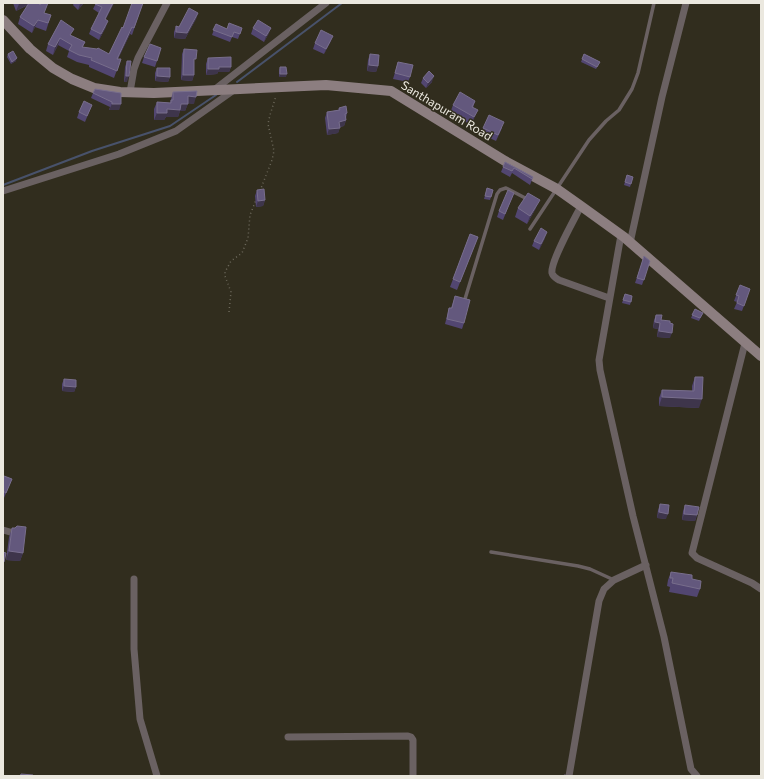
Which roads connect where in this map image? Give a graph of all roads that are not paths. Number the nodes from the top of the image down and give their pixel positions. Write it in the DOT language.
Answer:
graph roads {
  1 [pos="167,3"];
  2 [pos="326,3"];
  3 [pos="654,3"];
  4 [pos="686,3"];
  5 [pos="3,20"];
  6 [pos="236,88"];
  7 [pos="214,90"];
  8 [pos="130,92"];
  9 [pos="557,189"];
  10 [pos="3,192"];
  11 [pos="531,201"];
  12 [pos="537,205"];
  13 [pos="581,206"];
  14 [pos="543,208"];
  15 [pos="530,229"];
  16 [pos="626,239"];
  17 [pos="609,298"];
  18 [pos="465,299"];
  19 [pos="745,343"];
  20 [pos="761,356"];
  21 [pos="492,552"];
  22 [pos="646,565"];
  23 [pos="134,579"];
  24 [pos="614,580"];
  25 [pos="761,589"];
  26 [pos="288,738"];
  27 [pos="157,776"];
  28 [pos="413,776"];
  29 [pos="569,776"];
  30 [pos="697,776"];
  1 -- 8 [label="street"];
  2 -- 7 [label="street"];
  3 -- 9 [label="lane"];
  4 -- 16 [label="street"];
  5 -- 8 [label="main road, Santhapuram Road"];
  6 -- 7 [label="main road, Santhapuram Road"];
  6 -- 9 [label="main road, Santhapuram Road"];
  6 -- 10 [label="street"];
  7 -- 8 [label="main road, Santhapuram Road"];
  9 -- 13 [label="main road, Santhapuram Road"];
  9 -- 14 [label="lane"];
  11 -- 18 [label="lane"];
  12 -- 14 [label="lane"];
  13 -- 16 [label="main road, Santhapuram Road"];
  13 -- 17 [label="street"];
  14 -- 15 [label="lane"];
  16 -- 17 [label="street"];
  16 -- 19 [label="main road, Santhapuram Road"];
  17 -- 22 [label="street"];
  19 -- 20 [label="main road, Santhapuram Road"];
  19 -- 25 [label="street"];
  21 -- 24 [label="lane"];
  22 -- 24 [label="street"];
  22 -- 30 [label="street"];
  23 -- 27 [label="street"];
  24 -- 29 [label="street"];
  26 -- 28 [label="street"];
}
